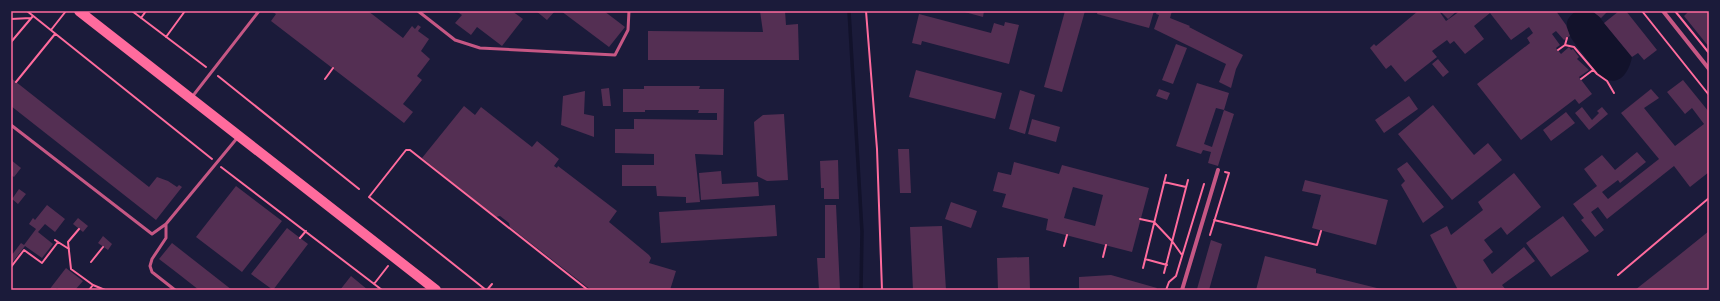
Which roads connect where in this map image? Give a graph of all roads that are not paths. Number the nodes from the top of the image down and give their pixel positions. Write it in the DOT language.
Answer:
graph roads {
  1 [pos="79,11"];
  2 [pos="259,11"];
  3 [pos="418,11"];
  4 [pos="629,11"];
  5 [pos="1663,11"];
  6 [pos="1709,69"];
  7 [pos="191,98"];
  8 [pos="11,125"];
  9 [pos="239,136"];
  10 [pos="1218,170"];
  11 [pos="166,224"];
  12 [pos="174,290"];
  13 [pos="436,290"];
  14 [pos="1182,290"];
  1 -- 7 [label="main road"];
  2 -- 7 [label="lane"];
  3 -- 4 [label="lane"];
  5 -- 6 [label="street"];
  7 -- 9 [label="main road"];
  8 -- 11 [label="lane"];
  9 -- 11 [label="lane"];
  9 -- 13 [label="main road"];
  10 -- 14 [label="street"];
  11 -- 12 [label="lane"];
}
